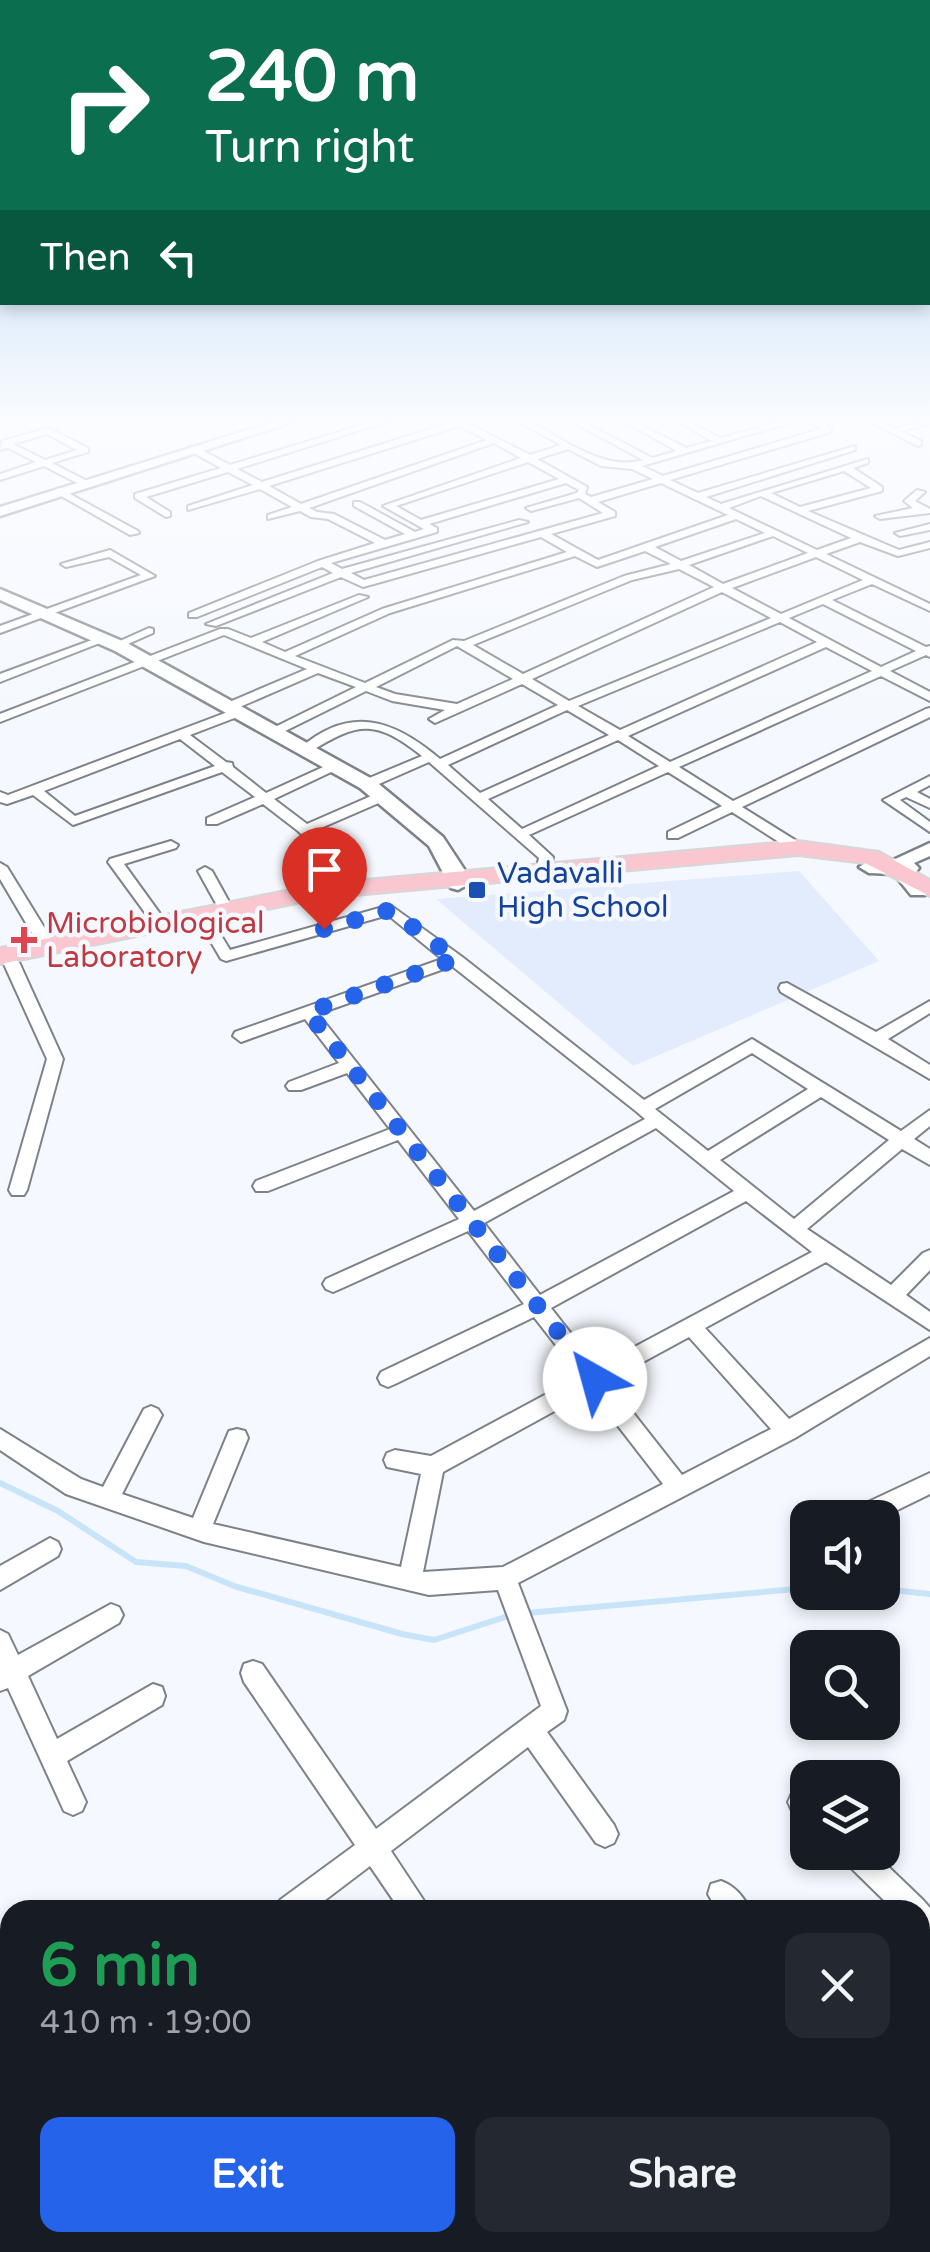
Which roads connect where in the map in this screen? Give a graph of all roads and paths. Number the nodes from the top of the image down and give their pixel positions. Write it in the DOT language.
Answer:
graph roads {
  1 [pos="122,526"];
  2 [pos="350,526"];
  3 [pos="398,526"];
  4 [pos="426,526"];
  5 [pos="509,526"];
  6 [pos="567,526"];
  7 [pos="704,526"];
  8 [pos="761,526"];
  9 [pos="834,526"];
  10 [pos="930,527"];
  11 [pos="773,532"];
  12 [pos="134,533"];
  13 [pos="542,533"];
  14 [pos="900,533"];
  15 [pos="414,535"];
  16 [pos="860,538"];
  17 [pos="384,543"];
  18 [pos="930,545"];
  19 [pos="646,547"];
  20 [pos="577,552"];
  21 [pos="817,554"];
  22 [pos="322,563"];
  23 [pos="66,564"];
  24 [pos="680,564"];
  25 [pos="343,573"];
  26 [pos="872,580"];
  27 [pos="724,587"];
  28 [pos="930,591"];
  29 [pos="0,594"];
  30 [pos="363,597"];
  31 [pos="821,599"];
  32 [pos="911,599"];
  33 [pos="176,606"];
  34 [pos="930,608"];
  35 [pos="46,615"];
  36 [pos="193,615"];
  37 [pos="778,616"];
  38 [pos="212,624"];
  39 [pos="0,630"];
  40 [pos="224,631"];
  41 [pos="149,632"];
  42 [pos="110,642"];
  43 [pos="252,642"];
  44 [pos="823,644"];
  45 [pos="464,645"];
  46 [pos="929,651"];
  47 [pos="284,656"];
  48 [pos="149,662"];
  49 [pos="316,668"];
  50 [pos="879,670"];
  51 [pos="0,678"];
  52 [pos="522,680"];
  53 [pos="367,687"];
  54 [pos="930,697"];
  55 [pos="566,706"];
  56 [pos="458,708"];
  57 [pos="236,709"];
  58 [pos="930,712"];
  59 [pos="0,718"];
  60 [pos="435,719"];
  61 [pos="277,730"];
  62 [pos="184,736"];
  63 [pos="620,736"];
  64 [pos="306,748"];
  65 [pos="435,761"];
  66 [pos="227,766"];
  67 [pos="337,766"];
  68 [pos="672,768"];
  69 [pos="930,780"];
  70 [pos="35,790"];
  71 [pos="375,790"];
  72 [pos="907,792"];
  73 [pos="0,796"];
  74 [pos="266,797"];
  75 [pos="479,798"];
  76 [pos="930,804"];
  77 [pos="734,806"];
  78 [pos="212,820"];
  79 [pos="930,828"];
  80 [pos="306,830"];
  81 [pos="521,834"];
  82 [pos="673,835"];
  83 [pos="170,845"];
  84 [pos="798,848"];
  85 [pos="0,867"];
  86 [pos="205,871"];
  87 [pos="912,871"];
  88 [pos="544,873"];
  89 [pos="458,880"];
  90 [pos="363,886"];
  91 [pos="215,915"];
  92 [pos="159,922"];
  93 [pos="47,945"];
  94 [pos="456,959"];
  95 [pos="4,960"];
  96 [pos="787,988"];
  97 [pos="930,1006"];
  98 [pos="308,1012"];
  99 [pos="241,1036"];
  100 [pos="876,1040"];
  101 [pos="349,1066"];
  102 [pos="930,1073"];
  103 [pos="295,1086"];
  104 [pos="821,1089"];
  105 [pos="650,1114"];
  106 [pos="930,1116"];
  107 [pos="400,1132"];
  108 [pos="903,1140"];
  109 [pos="930,1158"];
  110 [pos="707,1160"];
  111 [pos="262,1186"];
  112 [pos="18,1190"];
  113 [pos="746,1193"];
  114 [pos="470,1222"];
  115 [pos="794,1230"];
  116 [pos="826,1253"];
  117 [pos="930,1258"];
  118 [pos="333,1284"];
  119 [pos="894,1296"];
  120 [pos="538,1306"];
  121 [pos="930,1322"];
  122 [pos="694,1328"];
  123 [pos="930,1346"];
  124 [pos="388,1378"];
  125 [pos="595,1379"];
  126 [pos="151,1415"];
  127 [pos="787,1430"];
  128 [pos="0,1438"];
  129 [pos="237,1438"];
  130 [pos="395,1460"];
  131 [pos="433,1466"];
  132 [pos="930,1483"];
  133 [pos="680,1488"];
  134 [pos="108,1499"];
  135 [pos="894,1500"];
  136 [pos="198,1530"];
  137 [pos="50,1549"];
  138 [pos="505,1578"];
  139 [pos="0,1579"];
  140 [pos="410,1580"];
  141 [pos="111,1615"];
  142 [pos="0,1642"];
  143 [pos="253,1673"];
  144 [pos="7,1675"];
  145 [pos="153,1696"];
  146 [pos="530,1729"];
  147 [pos="52,1756"];
  148 [pos="73,1802"];
  149 [pos="604,1834"];
  150 [pos="371,1850"];
  151 [pos="872,1870"];
  152 [pos="304,1900"];
  153 [pos="408,1900"];
  154 [pos="903,1900"];
  1 -- 12 [label="street"];
  2 -- 17 [label="street"];
  3 -- 15 [label="street"];
  4 -- 15 [label="street"];
  5 -- 25 [label="street"];
  6 -- 13 [label="street"];
  7 -- 19 [label="street"];
  8 -- 11 [label="street"];
  9 -- 16 [label="street"];
  10 -- 14 [label="street"];
  11 -- 21 [label="street"];
  11 -- 24 [label="street"];
  13 -- 20 [label="street"];
  13 -- 25 [label="street"];
  15 -- 17 [label="street"];
  16 -- 18 [label="street"];
  16 -- 21 [label="street"];
  17 -- 22 [label="street"];
  19 -- 20 [label="street"];
  19 -- 24 [label="street"];
  20 -- 47 [label="street"];
  21 -- 26 [label="street"];
  21 -- 27 [label="street"];
  22 -- 25 [label="street"];
  22 -- 36 [label="street"];
  23 -- 35 [label="street"];
  24 -- 27 [label="street"];
  24 -- 45 [label="street"];
  25 -- 38 [label="street"];
  26 -- 31 [label="street"];
  26 -- 32 [label="street"];
  27 -- 37 [label="street"];
  27 -- 52 [label="street"];
  28 -- 32 [label="street"];
  29 -- 35 [label="street"];
  30 -- 43 [label="street"];
  31 -- 37 [label="street"];
  31 -- 46 [label="street"];
  32 -- 34 [label="street"];
  33 -- 36 [label="street"];
  35 -- 39 [label="street"];
  35 -- 42 [label="street"];
  36 -- 38 [label="street"];
  37 -- 44 [label="street"];
  37 -- 55 [label="street"];
  38 -- 40 [label="street"];
  40 -- 43 [label="street"];
  40 -- 48 [label="street"];
  41 -- 42 [label="street"];
  42 -- 48 [label="street"];
  42 -- 51 [label="street"];
  43 -- 47 [label="street"];
  44 -- 50 [label="street"];
  44 -- 63 [label="street"];
  45 -- 52 [label="street"];
  45 -- 53 [label="street"];
  46 -- 50 [label="street"];
  47 -- 49 [label="street"];
  48 -- 57 [label="street"];
  48 -- 59 [label="street"];
  49 -- 53 [label="street"];
  49 -- 57 [label="street"];
  50 -- 54 [label="street"];
  50 -- 68 [label="street"];
  52 -- 55 [label="street"];
  52 -- 56 [label="street"];
  53 -- 56 [label="street"];
  53 -- 61 [label="street"];
  55 -- 63 [label="street"];
  55 -- 65 [label="street"];
  56 -- 60 [label="street"];
  57 -- 61 [label="street"];
  57 -- 62 [label="street"];
  58 -- 77 [label="street"];
  61 -- 64 [label="street"];
  62 -- 66 [label="street"];
  62 -- 70 [label="street"];
  63 -- 68 [label="street"];
  63 -- 75 [label="street"];
  64 -- 65 [label="street"];
  64 -- 67 [label="street"];
  65 -- 71 [label="street"];
  65 -- 75 [label="street"];
  66 -- 70 [label="street"];
  66 -- 74 [label="street"];
  67 -- 71 [label="street"];
  67 -- 74 [label="street"];
  68 -- 77 [label="street"];
  68 -- 81 [label="street"];
  69 -- 72 [label="street"];
  70 -- 73 [label="street"];
  71 -- 80 [label="street"];
  71 -- 89 [label="street"];
  72 -- 76 [label="street"];
  72 -- 79 [label="street"];
  74 -- 78 [label="street"];
  74 -- 80 [label="street"];
  75 -- 81 [label="street"];
  77 -- 82 [label="street"];
  77 -- 84 [label="street"];
  80 -- 90 [label="street"];
  81 -- 88 [label="street"];
  83 -- 92 [label="street"];
  84 -- 87 [label="main road"];
  84 -- 88 [label="main road"];
  85 -- 93 [label="street"];
  86 -- 91 [label="street"];
  87 -- 88 [label="main road"];
  88 -- 89 [label="main road"];
  89 -- 90 [label="main road"];
  89 -- 91 [label="main road"];
  90 -- 91 [label="main road"];
  91 -- 92 [label="main road"];
  91 -- 94 [label="street"];
  91 -- 95 [label="main road"];
  92 -- 93 [label="main road"];
  93 -- 95 [label="main road"];
  94 -- 98 [label="street"];
  94 -- 105 [label="street"];
  95 -- 112 [label="street"];
  96 -- 100 [label="street"];
  97 -- 100 [label="street"];
  98 -- 99 [label="street"];
  98 -- 101 [label="street"];
  100 -- 102 [label="street"];
  101 -- 103 [label="street"];
  101 -- 107 [label="street"];
  104 -- 105 [label="street"];
  104 -- 108 [label="street"];
  104 -- 110 [label="street"];
  105 -- 110 [label="street"];
  105 -- 114 [label="street"];
  106 -- 108 [label="street"];
  107 -- 111 [label="street"];
  107 -- 114 [label="street"];
  108 -- 109 [label="street"];
  108 -- 115 [label="street"];
  110 -- 113 [label="street"];
  113 -- 115 [label="street"];
  113 -- 120 [label="street"];
  114 -- 118 [label="street"];
  114 -- 120 [label="street"];
  115 -- 116 [label="street"];
  116 -- 119 [label="street"];
  116 -- 122 [label="street"];
  117 -- 119 [label="street"];
  119 -- 121 [label="street"];
  120 -- 124 [label="street"];
  120 -- 125 [label="street"];
  122 -- 125 [label="street"];
  122 -- 127 [label="street"];
  123 -- 127 [label="street"];
  125 -- 131 [label="street"];
  125 -- 133 [label="street"];
  126 -- 134 [label="street"];
  127 -- 133 [label="street"];
  128 -- 134 [label="street"];
  129 -- 136 [label="street"];
  130 -- 131 [label="street"];
  131 -- 140 [label="street"];
  132 -- 135 [label="street"];
  133 -- 138 [label="street"];
  134 -- 136 [label="street"];
  136 -- 140 [label="street"];
  137 -- 139 [label="street"];
  138 -- 140 [label="street"];
  138 -- 146 [label="street"];
  141 -- 144 [label="street"];
  142 -- 144 [label="street"];
  143 -- 150 [label="street"];
  144 -- 147 [label="street"];
  145 -- 147 [label="street"];
  146 -- 149 [label="street"];
  146 -- 150 [label="street"];
  147 -- 148 [label="street"];
  150 -- 152 [label="street"];
  150 -- 153 [label="street"];
  151 -- 154 [label="street"];
}
